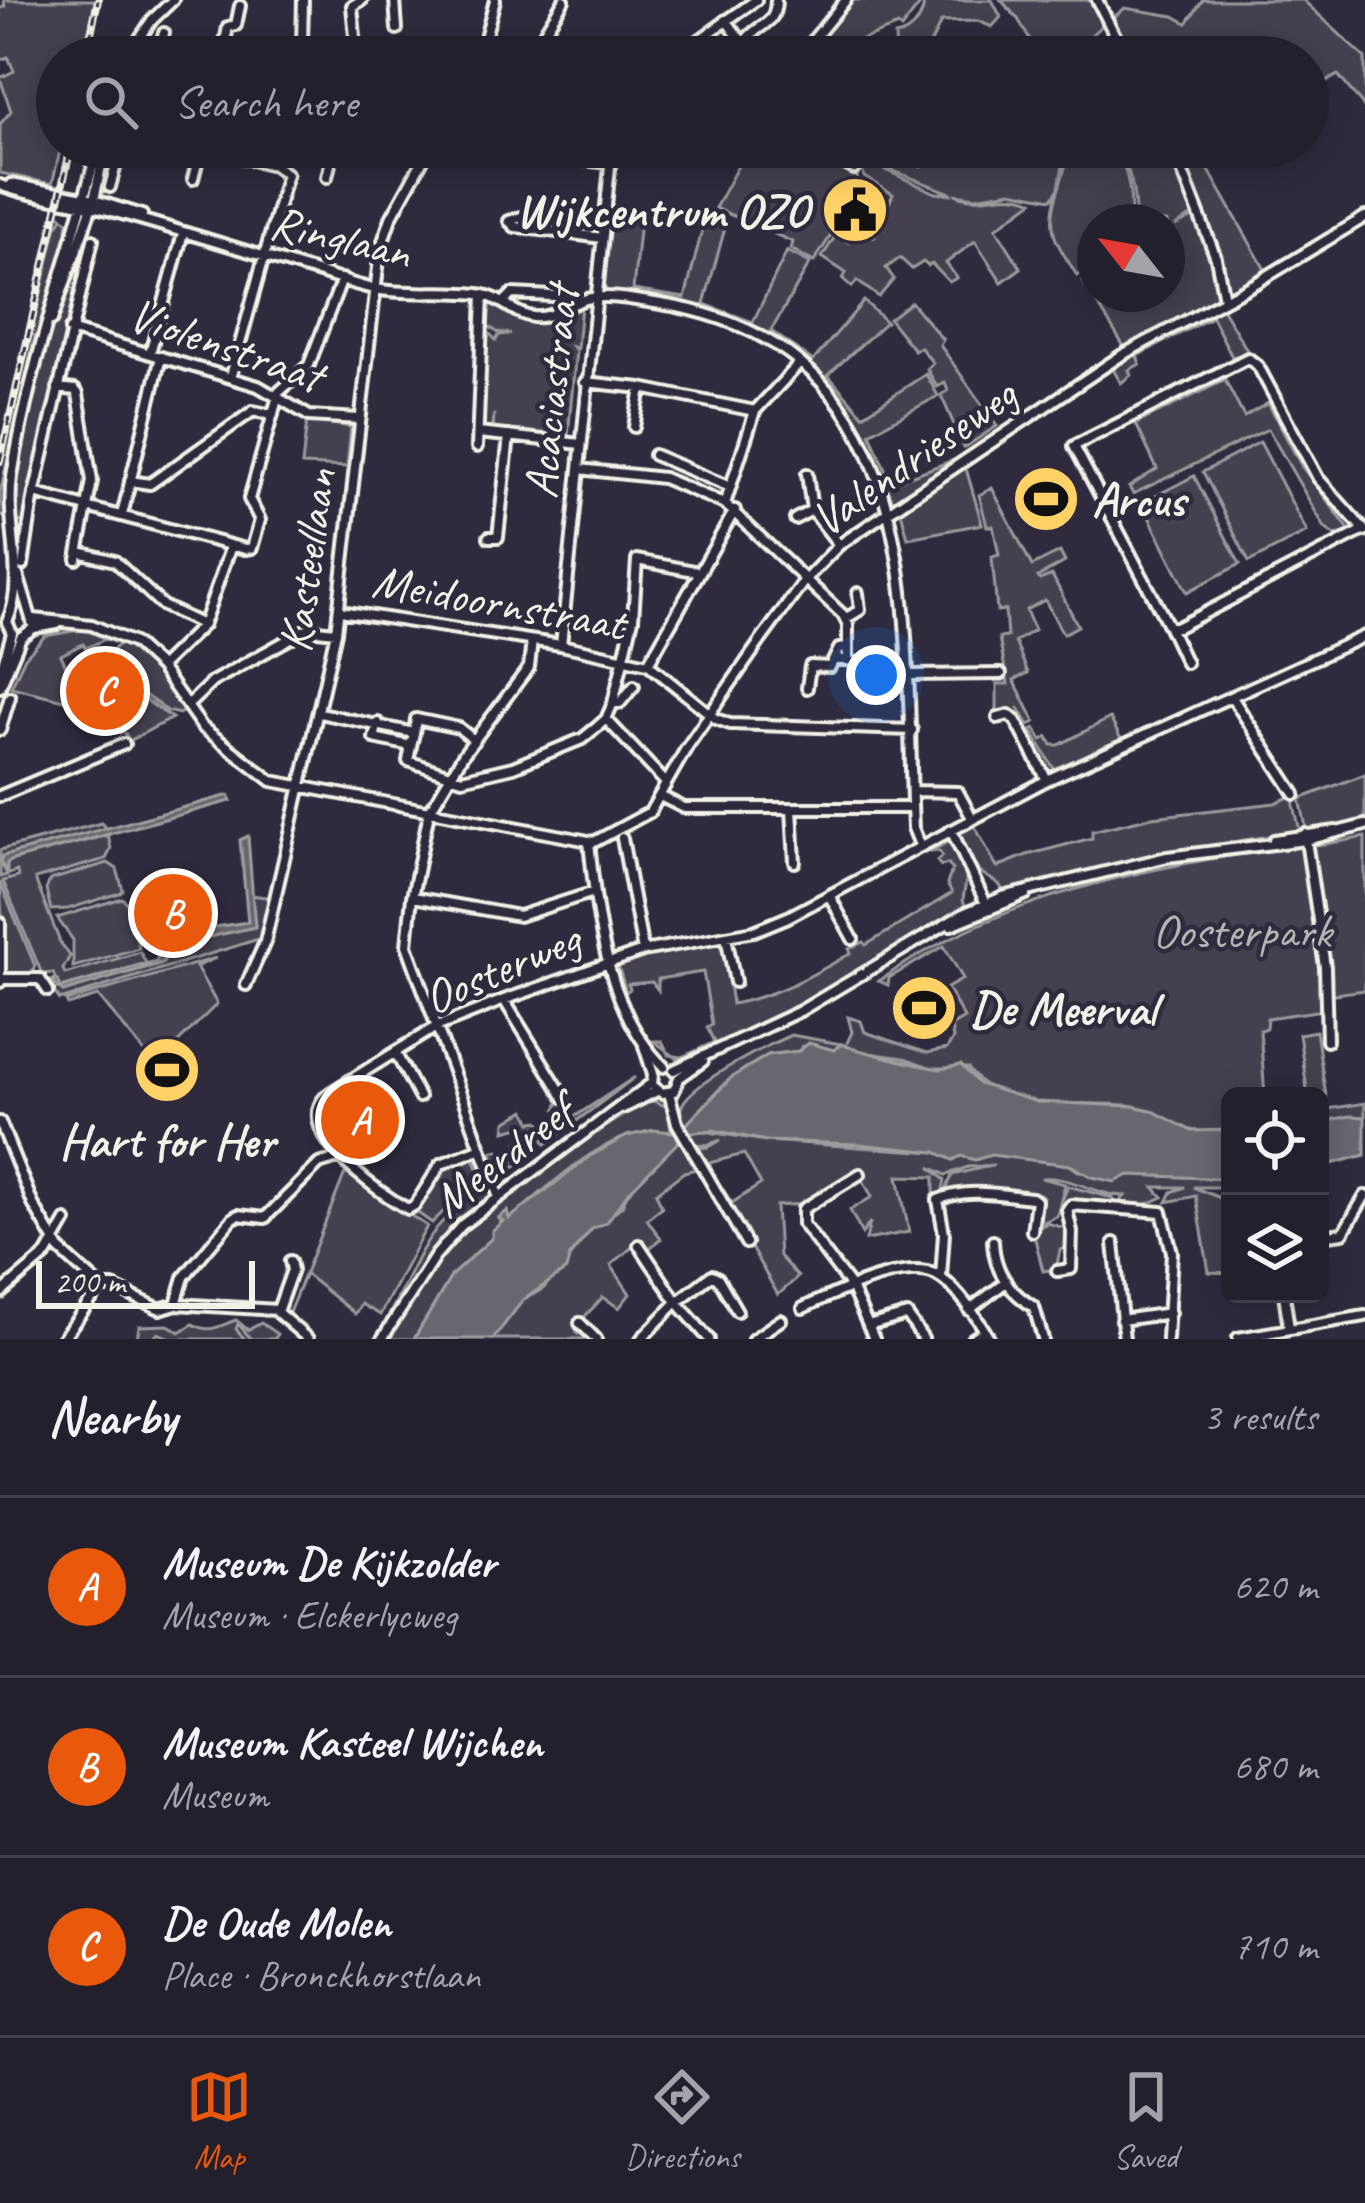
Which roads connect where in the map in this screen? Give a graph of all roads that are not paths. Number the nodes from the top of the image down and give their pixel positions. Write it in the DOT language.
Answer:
graph roads {
  1 [pos="173,0"];
  2 [pos="303,0"];
  3 [pos="362,0"];
  4 [pos="395,0"];
  5 [pos="495,0"];
  6 [pos="564,0"];
  7 [pos="754,0"];
  8 [pos="846,0"];
  9 [pos="1097,0"];
  10 [pos="776,1"];
  11 [pos="240,6"];
  12 [pos="726,20"];
  13 [pos="398,28"];
  14 [pos="164,33"];
  15 [pos="141,36"];
  16 [pos="163,36"];
  17 [pos="226,36"];
  18 [pos="302,36"];
  19 [pos="355,36"];
  20 [pos="486,36"];
  21 [pos="542,36"];
  22 [pos="704,36"];
  23 [pos="738,36"];
  24 [pos="749,36"];
  25 [pos="816,36"];
  26 [pos="1115,36"];
  27 [pos="92,168"];
  28 [pos="96,168"];
  29 [pos="116,168"];
  30 [pos="195,168"];
  31 [pos="278,168"];
  32 [pos="328,168"];
  33 [pos="419,168"];
  34 [pos="609,168"];
  35 [pos="1181,168"];
  36 [pos="326,177"];
  37 [pos="193,179"];
  38 [pos="0,183"];
  39 [pos="110,187"];
  40 [pos="64,198"];
  41 [pos="87,202"];
  42 [pos="1365,217"];
  43 [pos="75,221"];
  44 [pos="550,231"];
  45 [pos="184,233"];
  46 [pos="602,238"];
  47 [pos="94,240"];
  48 [pos="265,257"];
  49 [pos="342,279"];
  50 [pos="374,290"];
  51 [pos="483,295"];
  52 [pos="596,297"];
  53 [pos="1224,299"];
  54 [pos="578,302"];
  55 [pos="502,303"];
  56 [pos="70,330"];
  57 [pos="150,353"];
  58 [pos="40,355"];
  59 [pos="161,357"];
  60 [pos="800,363"];
  61 [pos="231,376"];
  62 [pos="585,382"];
  63 [pos="58,388"];
  64 [pos="641,388"];
  65 [pos="278,397"];
  66 [pos="755,411"];
  67 [pos="273,416"];
  68 [pos="359,419"];
  69 [pos="634,427"];
  70 [pos="478,433"];
  71 [pos="509,436"];
  72 [pos="581,444"];
  73 [pos="477,447"];
  74 [pos="654,455"];
  75 [pos="674,464"];
  76 [pos="579,469"];
  77 [pos="807,474"];
  78 [pos="668,479"];
  79 [pos="130,481"];
  80 [pos="731,487"];
  81 [pos="34,493"];
  82 [pos="725,504"];
  83 [pos="89,506"];
  84 [pos="735,510"];
  85 [pos="812,510"];
  86 [pos="888,511"];
  87 [pos="122,514"];
  88 [pos="796,519"];
  89 [pos="1364,530"];
  90 [pos="490,537"];
  91 [pos="839,545"];
  92 [pos="231,546"];
  93 [pos="14,556"];
  94 [pos="22,565"];
  95 [pos="700,572"];
  96 [pos="805,580"];
  97 [pos="858,593"];
  98 [pos="26,610"];
  99 [pos="14,611"];
  100 [pos="340,611"];
  101 [pos="845,619"];
  102 [pos="34,624"];
  103 [pos="203,625"];
  104 [pos="1169,627"];
  105 [pos="336,632"];
  106 [pos="16,635"];
  107 [pos="1365,636"];
  108 [pos="532,640"];
  109 [pos="561,645"];
  110 [pos="848,648"];
  111 [pos="624,657"];
  112 [pos="835,660"];
  113 [pos="848,660"];
  114 [pos="1186,663"];
  115 [pos="648,664"];
  116 [pos="160,667"];
  117 [pos="0,674"];
  118 [pos="1001,674"];
  119 [pos="911,675"];
  120 [pos="634,686"];
  121 [pos="0,687"];
  122 [pos="807,688"];
  123 [pos="865,688"];
  124 [pos="10,698"];
  125 [pos="1233,699"];
  126 [pos="613,703"];
  127 [pos="188,705"];
  128 [pos="320,713"];
  129 [pos="711,714"];
  130 [pos="998,718"];
  131 [pos="606,719"];
  132 [pos="378,723"];
  133 [pos="0,730"];
  134 [pos="912,730"];
  135 [pos="414,733"];
  136 [pos="474,740"];
  137 [pos="124,744"];
  138 [pos="411,746"];
  139 [pos="451,775"];
  140 [pos="1046,780"];
  141 [pos="666,783"];
  142 [pos="303,788"];
  143 [pos="913,791"];
  144 [pos="1295,794"];
  145 [pos="0,796"];
  146 [pos="659,796"];
  147 [pos="792,808"];
  148 [pos="912,808"];
  149 [pos="429,812"];
  150 [pos="972,818"];
  151 [pos="1365,825"];
  152 [pos="951,830"];
  153 [pos="1305,837"];
  154 [pos="622,838"];
  155 [pos="589,842"];
  156 [pos="920,845"];
  157 [pos="795,862"];
  158 [pos="594,892"];
  159 [pos="829,895"];
  160 [pos="412,897"];
  161 [pos="987,906"];
  162 [pos="0,922"];
  163 [pos="726,936"];
  164 [pos="853,939"];
  165 [pos="643,951"];
  166 [pos="608,961"];
  167 [pos="1,981"];
  168 [pos="736,982"];
  169 [pos="246,985"];
  170 [pos="48,991"];
  171 [pos="504,1000"];
  172 [pos="436,1027"];
  173 [pos="1327,1040"];
  174 [pos="644,1044"];
  175 [pos="396,1054"];
  176 [pos="672,1071"];
  177 [pos="654,1082"];
  178 [pos="669,1093"];
  179 [pos="419,1097"];
  180 [pos="564,1097"];
  181 [pos="0,1122"];
  182 [pos="478,1149"];
  183 [pos="341,1156"];
  184 [pos="860,1174"];
  185 [pos="498,1195"];
  186 [pos="1365,1196"];
  187 [pos="66,1221"];
  188 [pos="1032,1231"];
  189 [pos="1329,1235"];
  190 [pos="55,1240"];
  191 [pos="992,1241"];
  192 [pos="746,1243"];
  193 [pos="1114,1243"];
  194 [pos="639,1245"];
  195 [pos="290,1261"];
  196 [pos="1057,1271"];
  197 [pos="941,1277"];
  198 [pos="1006,1282"];
  199 [pos="101,1287"];
  200 [pos="851,1287"];
  201 [pos="0,1294"];
  202 [pos="677,1302"];
  203 [pos="1285,1303"];
  204 [pos="176,1304"];
  205 [pos="803,1308"];
  206 [pos="277,1310"];
  207 [pos="969,1310"];
  208 [pos="736,1311"];
  209 [pos="1170,1313"];
  210 [pos="1365,1316"];
  211 [pos="782,1320"];
  212 [pos="1121,1320"];
  213 [pos="580,1323"];
  214 [pos="1307,1325"];
  215 [pos="868,1326"];
  216 [pos="1289,1328"];
  217 [pos="64,1335"];
  218 [pos="988,1335"];
  219 [pos="1238,1338"];
  220 [pos="308,1339"];
  221 [pos="384,1339"];
  222 [pos="596,1339"];
  223 [pos="641,1339"];
  224 [pos="709,1339"];
  225 [pos="753,1339"];
  226 [pos="874,1339"];
  227 [pos="923,1339"];
  228 [pos="972,1339"];
  229 [pos="1043,1339"];
  230 [pos="1124,1339"];
  231 [pos="1167,1339"];
  232 [pos="1310,1339"];
  1 -- 15 [label="street"];
  2 -- 18 [label="street"];
  3 -- 19 [label="street"];
  4 -- 13 [label="street"];
  5 -- 20 [label="street"];
  6 -- 21 [label="street"];
  7 -- 12 [label="street"];
  8 -- 25 [label="street"];
  9 -- 26 [label="street"];
  10 -- 24 [label="street"];
  11 -- 17 [label="street"];
  12 -- 22 [label="street"];
  12 -- 23 [label="street"];
  14 -- 16 [label="street"];
  27 -- 40 [label="street"];
  27 -- 41 [label="street"];
  28 -- 41 [label="street"];
  29 -- 39 [label="street"];
  30 -- 37 [label="street"];
  31 -- 48 [label="street"];
  32 -- 36 [label="street"];
  33 -- 50 [label="street, Kasteellaan"];
  34 -- 46 [label="street, Acaciastraat"];
  35 -- 53 [label="street"];
  38 -- 40 [label="street, Ringlaan"];
  40 -- 41 [label="street, Ringlaan"];
  40 -- 43 [label="street"];
  41 -- 43 [label="street"];
  41 -- 45 [label="street, Ringlaan"];
  41 -- 58 [label="street"];
  42 -- 53 [label="street, Valendrieseweg"];
  43 -- 58 [label="street"];
  44 -- 46 [label="street"];
  45 -- 48 [label="street, Ringlaan"];
  45 -- 57 [label="street"];
  46 -- 52 [label="street, Acaciastraat"];
  47 -- 56 [label="street"];
  48 -- 49 [label="street, Ringlaan"];
  48 -- 61 [label="street"];
  49 -- 50 [label="street, Ringlaan"];
  49 -- 65 [label="street"];
  50 -- 51 [label="street, Ringlaan"];
  50 -- 68 [label="street, Kasteellaan"];
  51 -- 55 [label="street, Ringlaan"];
  51 -- 70 [label="street"];
  52 -- 54 [label="street, Ringlaan"];
  52 -- 60 [label="street, Ringlaan"];
  52 -- 62 [label="street, Acaciastraat"];
  53 -- 86 [label="street, Valendrieseweg"];
  54 -- 55 [label="street, Ringlaan"];
  54 -- 55 [label="street, Ringlaan"];
  56 -- 57 [label="street, Violenstraat"];
  56 -- 63 [label="street"];
  57 -- 59 [label="street, Violenstraat"];
  58 -- 93 [label="street"];
  59 -- 61 [label="street, Violenstraat"];
  59 -- 79 [label="street"];
  60 -- 66 [label="street"];
  60 -- 86 [label="street, Ringlaan"];
  61 -- 65 [label="street, Violenstraat"];
  62 -- 64 [label="street"];
  62 -- 72 [label="street, Acaciastraat"];
  63 -- 81 [label="street"];
  63 -- 83 [label="street"];
  64 -- 66 [label="street"];
  64 -- 69 [label="street"];
  65 -- 67 [label="street"];
  65 -- 68 [label="street, Violenstraat"];
  66 -- 80 [label="street"];
  67 -- 79 [label="street"];
  67 -- 92 [label="street"];
  68 -- 100 [label="street, Kasteellaan"];
  70 -- 71 [label="street"];
  70 -- 73 [label="street"];
  71 -- 72 [label="street"];
  71 -- 90 [label="street"];
  72 -- 76 [label="street, Acaciastraat"];
  74 -- 75 [label="street"];
  75 -- 78 [label="street"];
  75 -- 80 [label="street"];
  76 -- 78 [label="street"];
  76 -- 109 [label="street, Acaciastraat"];
  77 -- 85 [label="street"];
  78 -- 82 [label="street"];
  79 -- 87 [label="street"];
  80 -- 82 [label="street"];
  81 -- 83 [label="street"];
  81 -- 94 [label="street"];
  82 -- 84 [label="street"];
  83 -- 87 [label="street"];
  83 -- 103 [label="street"];
  84 -- 95 [label="street"];
  84 -- 96 [label="street"];
  85 -- 88 [label="street"];
  85 -- 91 [label="street"];
  86 -- 91 [label="street, Valendrieseweg"];
  86 -- 119 [label="street, Ringlaan"];
  87 -- 92 [label="street"];
  89 -- 104 [label="street"];
  89 -- 104 [label="street"];
  91 -- 96 [label="street, Valendrieseweg"];
  92 -- 103 [label="street"];
  93 -- 98 [label="street"];
  93 -- 99 [label="street"];
  95 -- 111 [label="street"];
  95 -- 115 [label="street"];
  96 -- 101 [label="street"];
  96 -- 129 [label="street, Valendrieseweg"];
  97 -- 101 [label="street"];
  98 -- 99 [label="street"];
  98 -- 102 [label="street"];
  99 -- 106 [label="street"];
  100 -- 105 [label="street, Kasteellaan"];
  100 -- 108 [label="street, Meidoornstraat"];
  101 -- 110 [label="street"];
  102 -- 106 [label="street"];
  102 -- 116 [label="street"];
  103 -- 116 [label="street"];
  104 -- 114 [label="street"];
  105 -- 127 [label="street"];
  105 -- 128 [label="street, Kasteellaan"];
  106 -- 117 [label="street"];
  106 -- 121 [label="street"];
  107 -- 125 [label="street, Oosterweg"];
  108 -- 109 [label="street, Meidoornstraat"];
  108 -- 136 [label="street"];
  109 -- 111 [label="street, Meidoornstraat"];
  110 -- 112 [label="street"];
  110 -- 113 [label="street"];
  111 -- 115 [label="street, Meidoornstraat"];
  111 -- 126 [label="street"];
  112 -- 113 [label="street"];
  112 -- 122 [label="street"];
  113 -- 123 [label="street"];
  115 -- 129 [label="street, Meidoornstraat"];
  116 -- 127 [label="street"];
  118 -- 119 [label="street"];
  119 -- 134 [label="street, Ringlaan"];
  120 -- 126 [label="street"];
  124 -- 133 [label="street"];
  125 -- 140 [label="street, Oosterweg"];
  125 -- 144 [label="street"];
  126 -- 131 [label="street"];
  127 -- 142 [label="street"];
  128 -- 132 [label="street"];
  128 -- 142 [label="street, Kasteellaan"];
  129 -- 134 [label="street, Meidoornstraat"];
  129 -- 141 [label="street, Valendrieseweg"];
  130 -- 140 [label="street"];
  131 -- 139 [label="street"];
  131 -- 141 [label="street"];
  132 -- 135 [label="street"];
  132 -- 138 [label="street"];
  134 -- 143 [label="street, Ringlaan"];
  135 -- 136 [label="street"];
  135 -- 138 [label="street"];
  136 -- 139 [label="street"];
  137 -- 145 [label="street"];
  138 -- 139 [label="street"];
  139 -- 149 [label="street"];
  140 -- 150 [label="street, Oosterweg"];
  141 -- 146 [label="street, Valendrieseweg"];
  142 -- 149 [label="street"];
  142 -- 169 [label="street, Kasteellaan"];
  143 -- 148 [label="street, Ringlaan"];
  143 -- 150 [label="street"];
  146 -- 147 [label="street"];
  146 -- 155 [label="street, Valendrieseweg"];
  147 -- 148 [label="street"];
  147 -- 157 [label="street"];
  148 -- 156 [label="street, Ringlaan"];
  149 -- 155 [label="street"];
  149 -- 160 [label="street"];
  150 -- 152 [label="street, Oosterweg"];
  151 -- 153 [label="street"];
  152 -- 156 [label="street, Oosterweg"];
  152 -- 161 [label="street"];
  153 -- 161 [label="street"];
  153 -- 173 [label="street"];
  154 -- 165 [label="street"];
  155 -- 158 [label="street"];
  156 -- 159 [label="street, Oosterweg"];
  158 -- 160 [label="street"];
  158 -- 166 [label="street"];
  159 -- 163 [label="street, Oosterweg"];
  159 -- 164 [label="street"];
  160 -- 172 [label="street"];
  161 -- 176 [label="street"];
  162 -- 167 [label="street"];
  163 -- 165 [label="street, Oosterweg"];
  163 -- 168 [label="street"];
  165 -- 166 [label="street, Oosterweg"];
  166 -- 171 [label="street, Oosterweg"];
  166 -- 174 [label="street"];
  167 -- 170 [label="street"];
  171 -- 172 [label="street, Oosterweg"];
  171 -- 180 [label="street"];
  172 -- 175 [label="street, Oosterweg"];
  172 -- 182 [label="street"];
  174 -- 176 [label="street"];
  174 -- 177 [label="street"];
  175 -- 179 [label="street"];
  175 -- 183 [label="street, Oosterweg"];
  176 -- 177 [label="street, Meerdreef"];
  176 -- 178 [label="street"];
  177 -- 178 [label="street"];
  177 -- 185 [label="street, Meerdreef"];
  178 -- 192 [label="street"];
  181 -- 190 [label="street"];
  182 -- 183 [label="street"];
  182 -- 185 [label="street"];
  183 -- 204 [label="street"];
  184 -- 200 [label="street"];
  185 -- 221 [label="street, Meerdreef"];
  186 -- 189 [label="street"];
  187 -- 190 [label="street"];
  188 -- 197 [label="street"];
  190 -- 199 [label="street"];
  190 -- 201 [label="street"];
  191 -- 198 [label="street"];
  193 -- 212 [label="street"];
  194 -- 202 [label="street"];
  195 -- 206 [label="street"];
  196 -- 209 [label="street"];
  197 -- 200 [label="street"];
  197 -- 207 [label="street"];
  198 -- 207 [label="street"];
  198 -- 229 [label="street"];
  199 -- 204 [label="street"];
  199 -- 217 [label="street"];
  200 -- 205 [label="street"];
  200 -- 215 [label="street"];
  202 -- 208 [label="street"];
  202 -- 223 [label="street"];
  202 -- 224 [label="street"];
  203 -- 216 [label="street"];
  204 -- 206 [label="street"];
  206 -- 220 [label="street"];
  207 -- 218 [label="street"];
  209 -- 212 [label="street"];
  209 -- 231 [label="street"];
  210 -- 214 [label="street"];
  211 -- 225 [label="street"];
  212 -- 230 [label="street"];
  213 -- 222 [label="street"];
  214 -- 216 [label="street"];
  214 -- 232 [label="street"];
  215 -- 226 [label="street"];
  215 -- 227 [label="street"];
  216 -- 219 [label="street"];
  218 -- 228 [label="street"];
}
